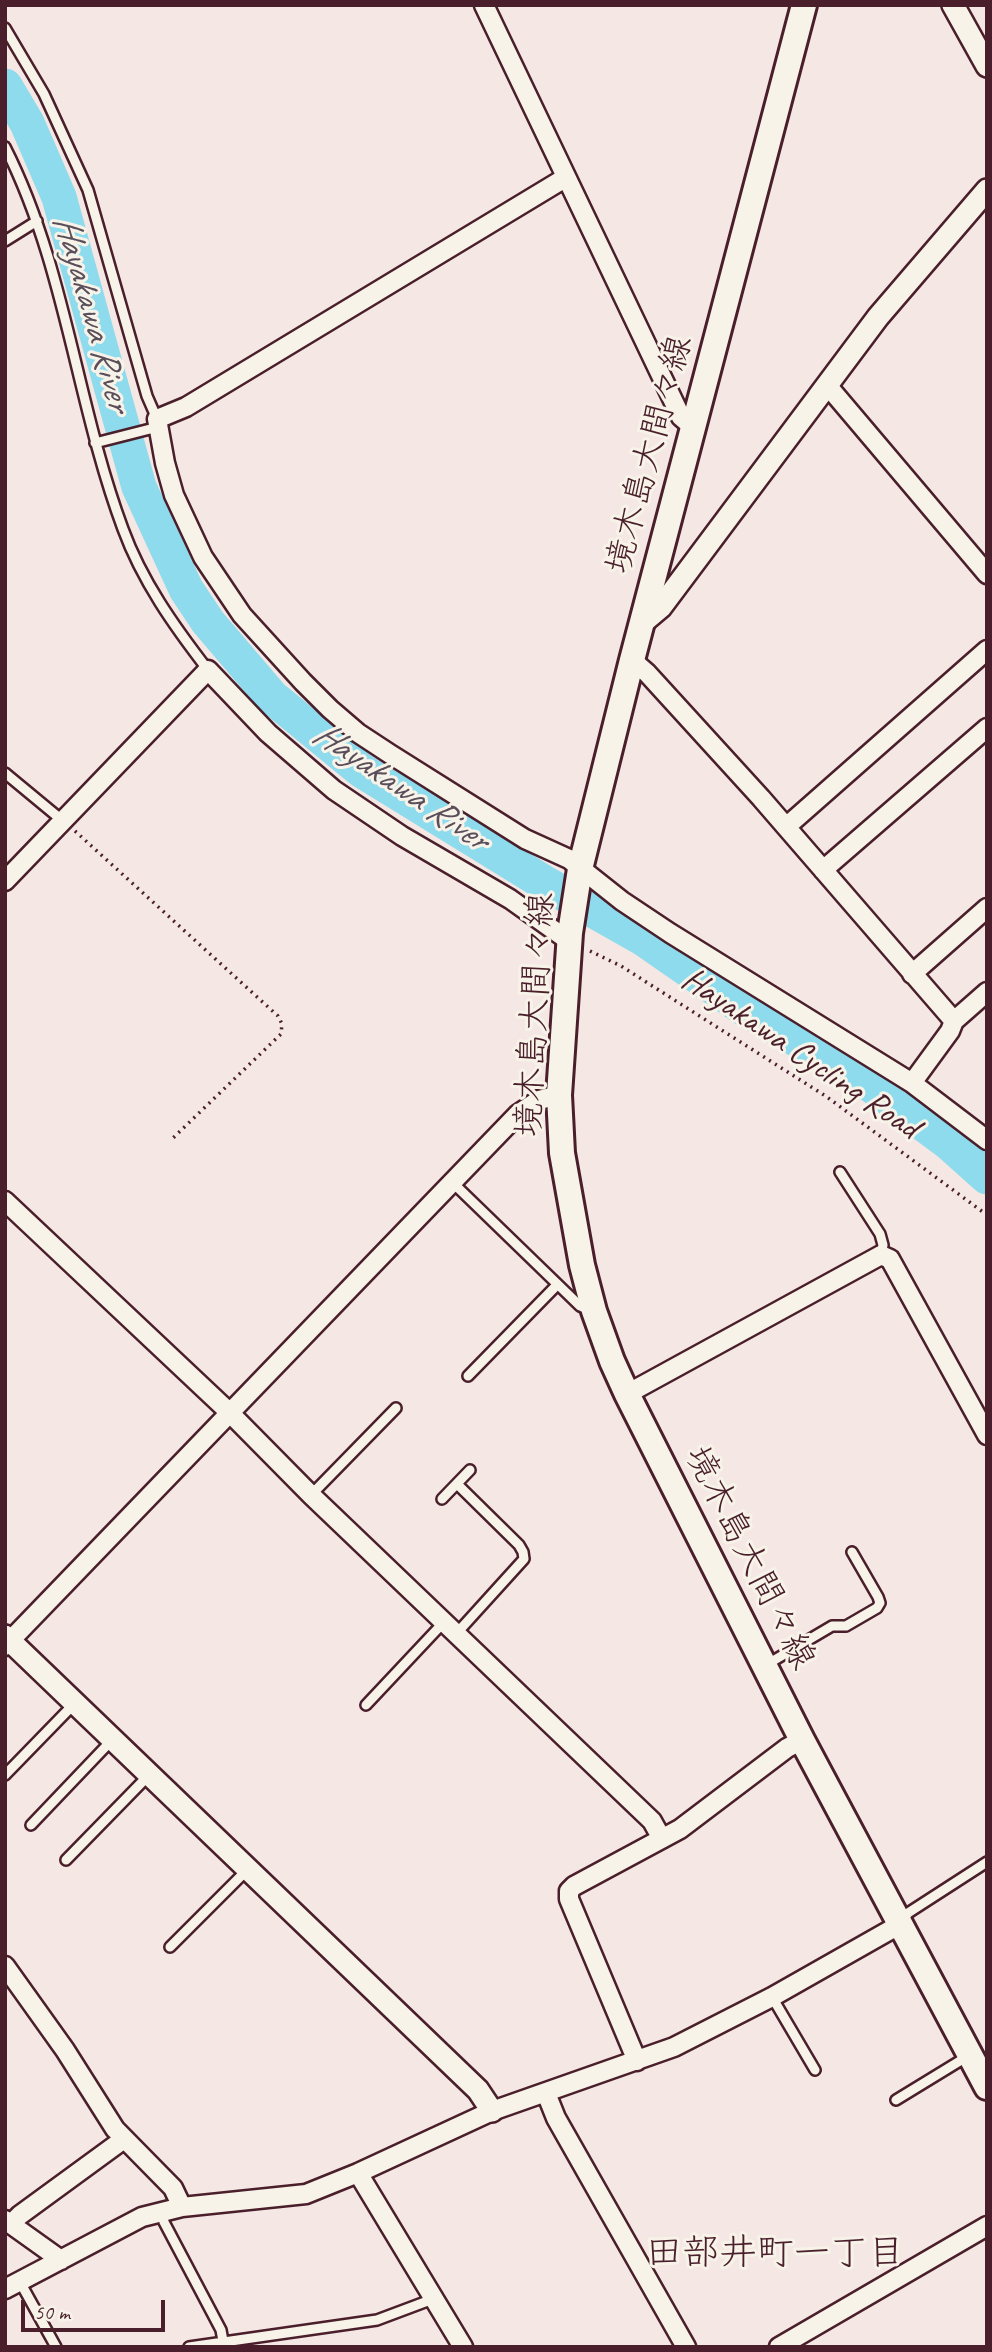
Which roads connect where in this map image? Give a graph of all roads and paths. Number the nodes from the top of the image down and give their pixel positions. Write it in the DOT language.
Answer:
graph roads {
  1 [pos="484,5"];
  2 [pos="804,5"];
  3 [pos="954,5"];
  4 [pos="5,28"];
  5 [pos="987,66"];
  6 [pos="5,146"];
  7 [pos="565,178"];
  8 [pos="987,190"];
  9 [pos="37,221"];
  10 [pos="5,241"];
  11 [pos="827,385"];
  12 [pos="155,425"];
  13 [pos="694,428"];
  14 [pos="99,442"];
  15 [pos="987,574"];
  16 [pos="642,623"];
  17 [pos="987,650"];
  18 [pos="632,660"];
  19 [pos="208,670"];
  20 [pos="987,728"];
  21 [pos="5,774"];
  22 [pos="63,821"];
  23 [pos="786,827"];
  24 [pos="823,870"];
  25 [pos="579,874"];
  26 [pos="5,881"];
  27 [pos="987,908"];
  28 [pos="576,942"];
  29 [pos="912,974"];
  30 [pos="987,992"];
  31 [pos="954,1021"];
  32 [pos="912,1083"];
  33 [pos="559,1095"];
  34 [pos="172,1139"];
  35 [pos="987,1140"];
  36 [pos="840,1172"];
  37 [pos="451,1181"];
  38 [pos="5,1201"];
  39 [pos="987,1215"];
  40 [pos="881,1255"];
  41 [pos="557,1285"];
  42 [pos="594,1311"];
  43 [pos="468,1376"];
  44 [pos="627,1394"];
  45 [pos="396,1408"];
  46 [pos="229,1412"];
  47 [pos="987,1435"];
  48 [pos="470,1470"];
  49 [pos="457,1484"];
  50 [pos="311,1495"];
  51 [pos="442,1499"];
  52 [pos="852,1552"];
  53 [pos="450,1628"];
  54 [pos="7,1641"];
  55 [pos="764,1666"];
  56 [pos="75,1703"];
  57 [pos="366,1705"];
  58 [pos="112,1740"];
  59 [pos="802,1740"];
  60 [pos="149,1774"];
  61 [pos="5,1775"];
  62 [pos="31,1825"];
  63 [pos="662,1839"];
  64 [pos="66,1860"];
  65 [pos="987,1862"];
  66 [pos="248,1868"];
  67 [pos="899,1925"];
  68 [pos="170,1947"];
  69 [pos="5,1966"];
  70 [pos="772,1997"];
  71 [pos="970,2055"];
  72 [pos="637,2061"];
  73 [pos="815,2070"];
  74 [pos="987,2087"];
  75 [pos="546,2093"];
  76 [pos="896,2100"];
  77 [pos="492,2112"];
  78 [pos="124,2139"];
  79 [pos="358,2173"];
  80 [pos="182,2207"];
  81 [pos="162,2212"];
  82 [pos="8,2222"];
  83 [pos="987,2226"];
  84 [pos="61,2260"];
  85 [pos="13,2285"];
  86 [pos="433,2298"];
  87 [pos="223,2341"];
  88 [pos="56,2347"];
  89 [pos="189,2347"];
  90 [pos="463,2347"];
  91 [pos="686,2347"];
  92 [pos="779,2347"];
  1 -- 7 [label="street"];
  2 -- 13 [label="main road, 境木島大間々線"];
  3 -- 5 [label="street"];
  4 -- 12 [label="lane"];
  6 -- 9 [label="lane"];
  7 -- 12 [label="street"];
  7 -- 13 [label="street"];
  8 -- 11 [label="street"];
  9 -- 10 [label="lane"];
  9 -- 14 [label="lane"];
  11 -- 15 [label="street"];
  11 -- 16 [label="street"];
  12 -- 14 [label="lane"];
  12 -- 25 [label="street"];
  13 -- 16 [label="main road, 境木島大間々線"];
  14 -- 19 [label="lane"];
  16 -- 18 [label="main road, 境木島大間々線"];
  17 -- 23 [label="street"];
  18 -- 23 [label="street"];
  18 -- 25 [label="main road, 境木島大間々線"];
  19 -- 22 [label="street"];
  19 -- 28 [label="street"];
  20 -- 24 [label="street"];
  21 -- 22 [label="lane"];
  22 -- 26 [label="street"];
  22 -- 34 [label="path"];
  23 -- 24 [label="street"];
  24 -- 29 [label="street"];
  25 -- 28 [label="main road, 境木島大間々線"];
  25 -- 32 [label="street"];
  27 -- 29 [label="street"];
  28 -- 33 [label="main road, 境木島大間々線"];
  28 -- 39 [label="path, Hayakawa Cycling Road"];
  29 -- 31 [label="street"];
  30 -- 31 [label="street"];
  31 -- 32 [label="street"];
  32 -- 35 [label="street"];
  33 -- 37 [label="street"];
  33 -- 42 [label="main road, 境木島大間々線"];
  36 -- 40 [label="lane"];
  37 -- 41 [label="lane"];
  37 -- 46 [label="street"];
  38 -- 46 [label="street"];
  40 -- 44 [label="street"];
  40 -- 47 [label="street"];
  41 -- 42 [label="lane"];
  41 -- 43 [label="lane"];
  42 -- 44 [label="main road, 境木島大間々線"];
  44 -- 55 [label="main road, 境木島大間々線"];
  45 -- 50 [label="lane"];
  46 -- 50 [label="street"];
  46 -- 54 [label="street"];
  48 -- 49 [label="lane"];
  49 -- 51 [label="lane"];
  49 -- 53 [label="lane"];
  50 -- 53 [label="street"];
  52 -- 55 [label="lane"];
  53 -- 57 [label="lane"];
  53 -- 63 [label="street"];
  54 -- 56 [label="street"];
  55 -- 59 [label="main road, 境木島大間々線"];
  56 -- 58 [label="street"];
  56 -- 61 [label="lane"];
  58 -- 60 [label="street"];
  58 -- 62 [label="lane"];
  59 -- 63 [label="street"];
  59 -- 67 [label="main road, 境木島大間々線"];
  60 -- 64 [label="lane"];
  60 -- 66 [label="street"];
  63 -- 72 [label="street"];
  65 -- 67 [label="lane"];
  66 -- 68 [label="lane"];
  66 -- 77 [label="street"];
  67 -- 70 [label="street"];
  67 -- 71 [label="main road, 境木島大間々線"];
  69 -- 78 [label="street"];
  70 -- 72 [label="street"];
  70 -- 73 [label="lane"];
  71 -- 74 [label="main road, 境木島大間々線"];
  71 -- 76 [label="lane"];
  72 -- 75 [label="street"];
  75 -- 77 [label="street"];
  75 -- 91 [label="street"];
  77 -- 79 [label="street"];
  78 -- 80 [label="street"];
  78 -- 82 [label="street"];
  79 -- 80 [label="street"];
  79 -- 86 [label="street"];
  80 -- 81 [label="street"];
  81 -- 84 [label="street"];
  81 -- 87 [label="lane"];
  82 -- 84 [label="street"];
  83 -- 92 [label="street"];
  84 -- 85 [label="street"];
  85 -- 88 [label="lane"];
  86 -- 87 [label="lane"];
  86 -- 90 [label="street"];
  87 -- 89 [label="lane"];
}
